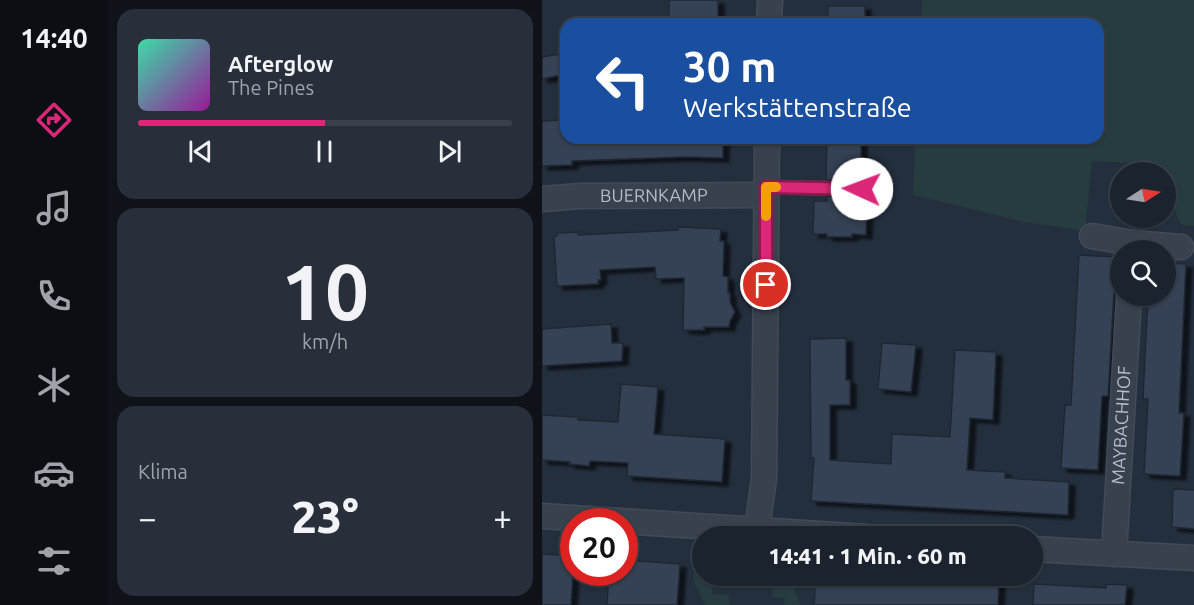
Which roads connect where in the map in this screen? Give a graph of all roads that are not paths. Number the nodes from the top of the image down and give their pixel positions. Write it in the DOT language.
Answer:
graph roads {
  1 [pos="770,0"];
  2 [pos="769,18"];
  3 [pos="767,144"];
  4 [pos="862,189"];
  5 [pos="766,191"];
  6 [pos="542,199"];
  7 [pos="1092,236"];
  8 [pos="1110,241"];
  9 [pos="1176,247"];
  10 [pos="1181,247"];
  11 [pos="1128,306"];
  12 [pos="542,516"];
  13 [pos="707,526"];
  14 [pos="757,526"];
  15 [pos="1043,550"];
  16 [pos="1114,554"];
  17 [pos="1194,558"];
  1 -- 2 [label="street"];
  3 -- 5 [label="street"];
  4 -- 5 [label="lane"];
  5 -- 6 [label="street, BUERNKAMP"];
  5 -- 14 [label="street"];
  7 -- 8 [label="street"];
  9 -- 10 [label="street"];
  11 -- 16 [label="street, MAYBACHHOF"];
  12 -- 13 [label="street"];
  15 -- 16 [label="street"];
  16 -- 17 [label="street"];
}
